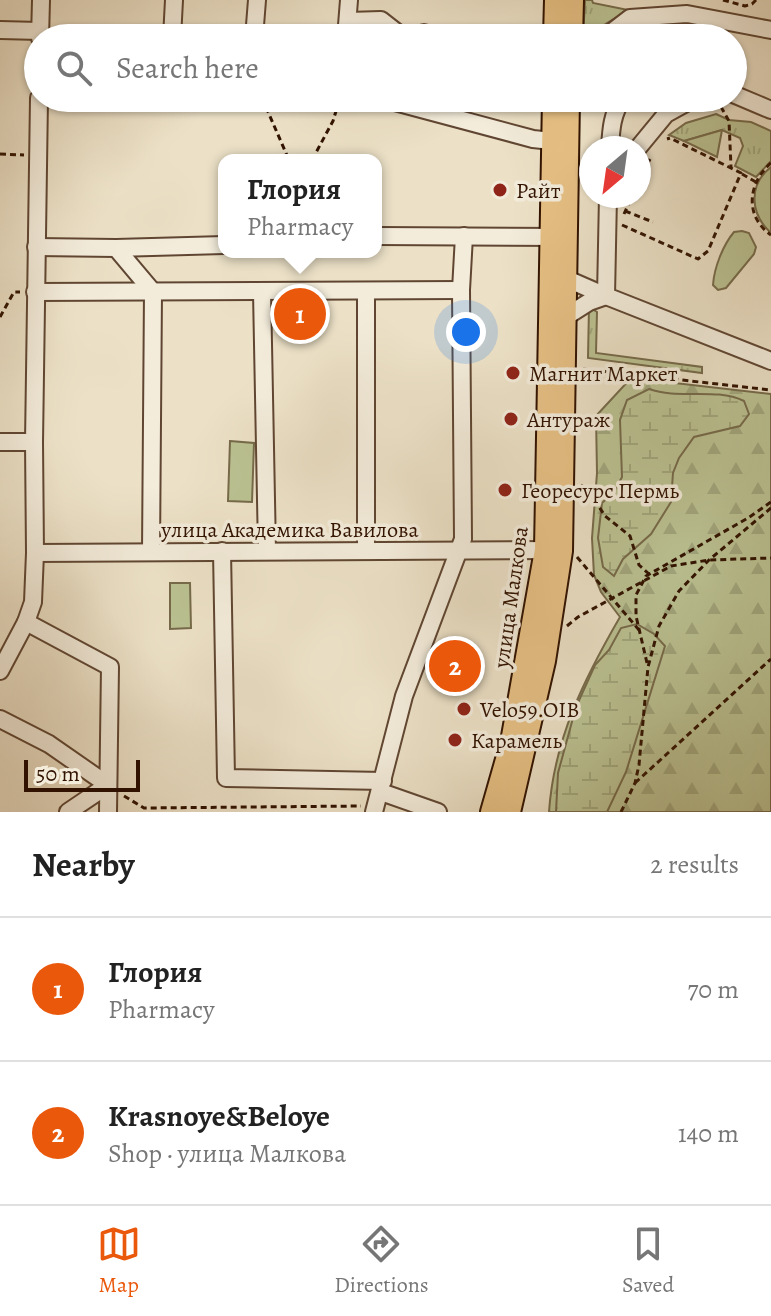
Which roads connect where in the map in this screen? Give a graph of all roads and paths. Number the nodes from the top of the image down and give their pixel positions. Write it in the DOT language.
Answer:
graph roads {
  1 [pos="41,0"];
  2 [pos="174,0"];
  3 [pos="257,0"];
  4 [pos="349,0"];
  5 [pos="555,0"];
  6 [pos="573,0"];
  7 [pos="723,0"];
  8 [pos="756,0"];
  9 [pos="348,21"];
  10 [pos="40,24"];
  11 [pos="173,24"];
  12 [pos="255,24"];
  13 [pos="348,24"];
  14 [pos="386,24"];
  15 [pos="554,24"];
  16 [pos="572,24"];
  17 [pos="622,24"];
  18 [pos="740,24"];
  19 [pos="747,25"];
  20 [pos="0,30"];
  21 [pos="771,30"];
  22 [pos="24,32"];
  23 [pos="747,100"];
  24 [pos="771,110"];
  25 [pos="39,112"];
  26 [pos="268,112"];
  27 [pos="336,112"];
  28 [pos="451,112"];
  29 [pos="563,112"];
  30 [pos="616,112"];
  31 [pos="670,112"];
  32 [pos="724,112"];
  33 [pos="611,136"];
  34 [pos="651,140"];
  35 [pos="663,141"];
  36 [pos="560,142"];
  37 [pos="0,154"];
  38 [pos="286,154"];
  39 [pos="315,154"];
  40 [pos="38,155"];
  41 [pos="771,163"];
  42 [pos="731,167"];
  43 [pos="741,173"];
  44 [pos="756,182"];
  45 [pos="608,208"];
  46 [pos="626,208"];
  47 [pos="625,211"];
  48 [pos="653,222"];
  49 [pos="771,235"];
  50 [pos="382,236"];
  51 [pos="464,236"];
  52 [pos="559,238"];
  53 [pos="218,245"];
  54 [pos="36,247"];
  55 [pos="116,248"];
  56 [pos="567,279"];
  57 [pos="461,290"];
  58 [pos="366,291"];
  59 [pos="35,292"];
  60 [pos="153,292"];
  61 [pos="262,292"];
  62 [pos="606,296"];
  63 [pos="567,316"];
  64 [pos="0,317"];
  65 [pos="771,361"];
  66 [pos="580,369"];
  67 [pos="771,390"];
  68 [pos="0,442"];
  69 [pos="34,442"];
  70 [pos="577,482"];
  71 [pos="771,505"];
  72 [pos="366,550"];
  73 [pos="222,551"];
  74 [pos="267,551"];
  75 [pos="459,551"];
  76 [pos="151,552"];
  77 [pos="561,552"];
  78 [pos="35,553"];
  79 [pos="771,558"];
  80 [pos="709,560"];
  81 [pos="649,574"];
  82 [pos="643,581"];
  83 [pos="612,599"];
  84 [pos="26,622"];
  85 [pos="564,628"];
  86 [pos="640,631"];
  87 [pos="771,659"];
  88 [pos="648,667"];
  89 [pos="0,671"];
  90 [pos="0,719"];
  91 [pos="635,783"];
  92 [pos="108,785"];
  93 [pos="379,798"];
  94 [pos="68,812"];
  95 [pos="108,812"];
  96 [pos="438,812"];
  97 [pos="491,812"];
  98 [pos="510,812"];
  99 [pos="621,812"];
  1 -- 10 [label="street"];
  2 -- 11 [label="street"];
  3 -- 12 [label="street"];
  4 -- 9 [label="street"];
  5 -- 15 [label="main road"];
  6 -- 16 [label="main road"];
  7 -- 8 [label="path"];
  9 -- 13 [label="street"];
  9 -- 14 [label="street"];
  17 -- 18 [label="street"];
  19 -- 21 [label="street"];
  20 -- 22 [label="street"];
  23 -- 24 [label="street"];
  25 -- 40 [label="street"];
  26 -- 38 [label="path"];
  27 -- 39 [label="path"];
  28 -- 36 [label="street"];
  29 -- 36 [label="main road, улица Малкова"];
  30 -- 33 [label="street"];
  31 -- 34 [label="street"];
  32 -- 42 [label="path"];
  35 -- 42 [label="path"];
  36 -- 52 [label="main road, улица Малкова"];
  37 -- 40 [label="path"];
  40 -- 54 [label="street"];
  41 -- 44 [label="path"];
  42 -- 43 [label="path"];
  43 -- 44 [label="path"];
  43 -- 47 [label="path"];
  44 -- 49 [label="path"];
  45 -- 62 [label="street"];
  46 -- 47 [label="path"];
  47 -- 48 [label="path"];
  50 -- 51 [label="street"];
  51 -- 52 [label="street"];
  51 -- 57 [label="street"];
  52 -- 56 [label="main road, улица Малкова"];
  52 -- 77 [label="main road, улица Малкова"];
  53 -- 55 [label="street"];
  54 -- 55 [label="street"];
  54 -- 59 [label="street"];
  55 -- 60 [label="street"];
  56 -- 62 [label="street"];
  56 -- 63 [label="main road, улица Малкова"];
  57 -- 58 [label="street"];
  57 -- 75 [label="street"];
  58 -- 61 [label="street"];
  58 -- 72 [label="street"];
  59 -- 60 [label="street"];
  59 -- 64 [label="path"];
  59 -- 69 [label="street"];
  60 -- 61 [label="street"];
  60 -- 76 [label="street"];
  61 -- 74 [label="street"];
  62 -- 63 [label="street"];
  62 -- 65 [label="street"];
  63 -- 77 [label="main road, улица Малкова"];
  66 -- 67 [label="path"];
  68 -- 69 [label="street"];
  69 -- 78 [label="street"];
  70 -- 81 [label="path"];
  71 -- 80 [label="path"];
  71 -- 81 [label="path"];
  72 -- 74 [label="street, улица Академика Вавилова"];
  72 -- 75 [label="street, улица Академика Вавилова"];
  73 -- 74 [label="street, улица Академика Вавилова"];
  73 -- 76 [label="street, улица Академика Вавилова"];
  73 -- 93 [label="street"];
  75 -- 77 [label="street, улица Академика Вавилова"];
  75 -- 93 [label="street"];
  76 -- 78 [label="street, улица Академика Вавилова"];
  77 -- 83 [label="path"];
  77 -- 97 [label="main road, улица Малкова"];
  77 -- 98 [label="main road, улица Малкова"];
  78 -- 84 [label="street"];
  79 -- 80 [label="path"];
  80 -- 82 [label="path"];
  80 -- 88 [label="path"];
  81 -- 82 [label="path"];
  82 -- 83 [label="path"];
  82 -- 86 [label="path"];
  83 -- 85 [label="path"];
  83 -- 86 [label="path"];
  84 -- 89 [label="street"];
  84 -- 92 [label="street"];
  86 -- 88 [label="path"];
  87 -- 91 [label="path"];
  88 -- 91 [label="path"];
  90 -- 92 [label="street"];
  91 -- 99 [label="path"];
  92 -- 93 [label="path"];
  92 -- 94 [label="street"];
  92 -- 95 [label="street"];
  93 -- 96 [label="street"];
}
